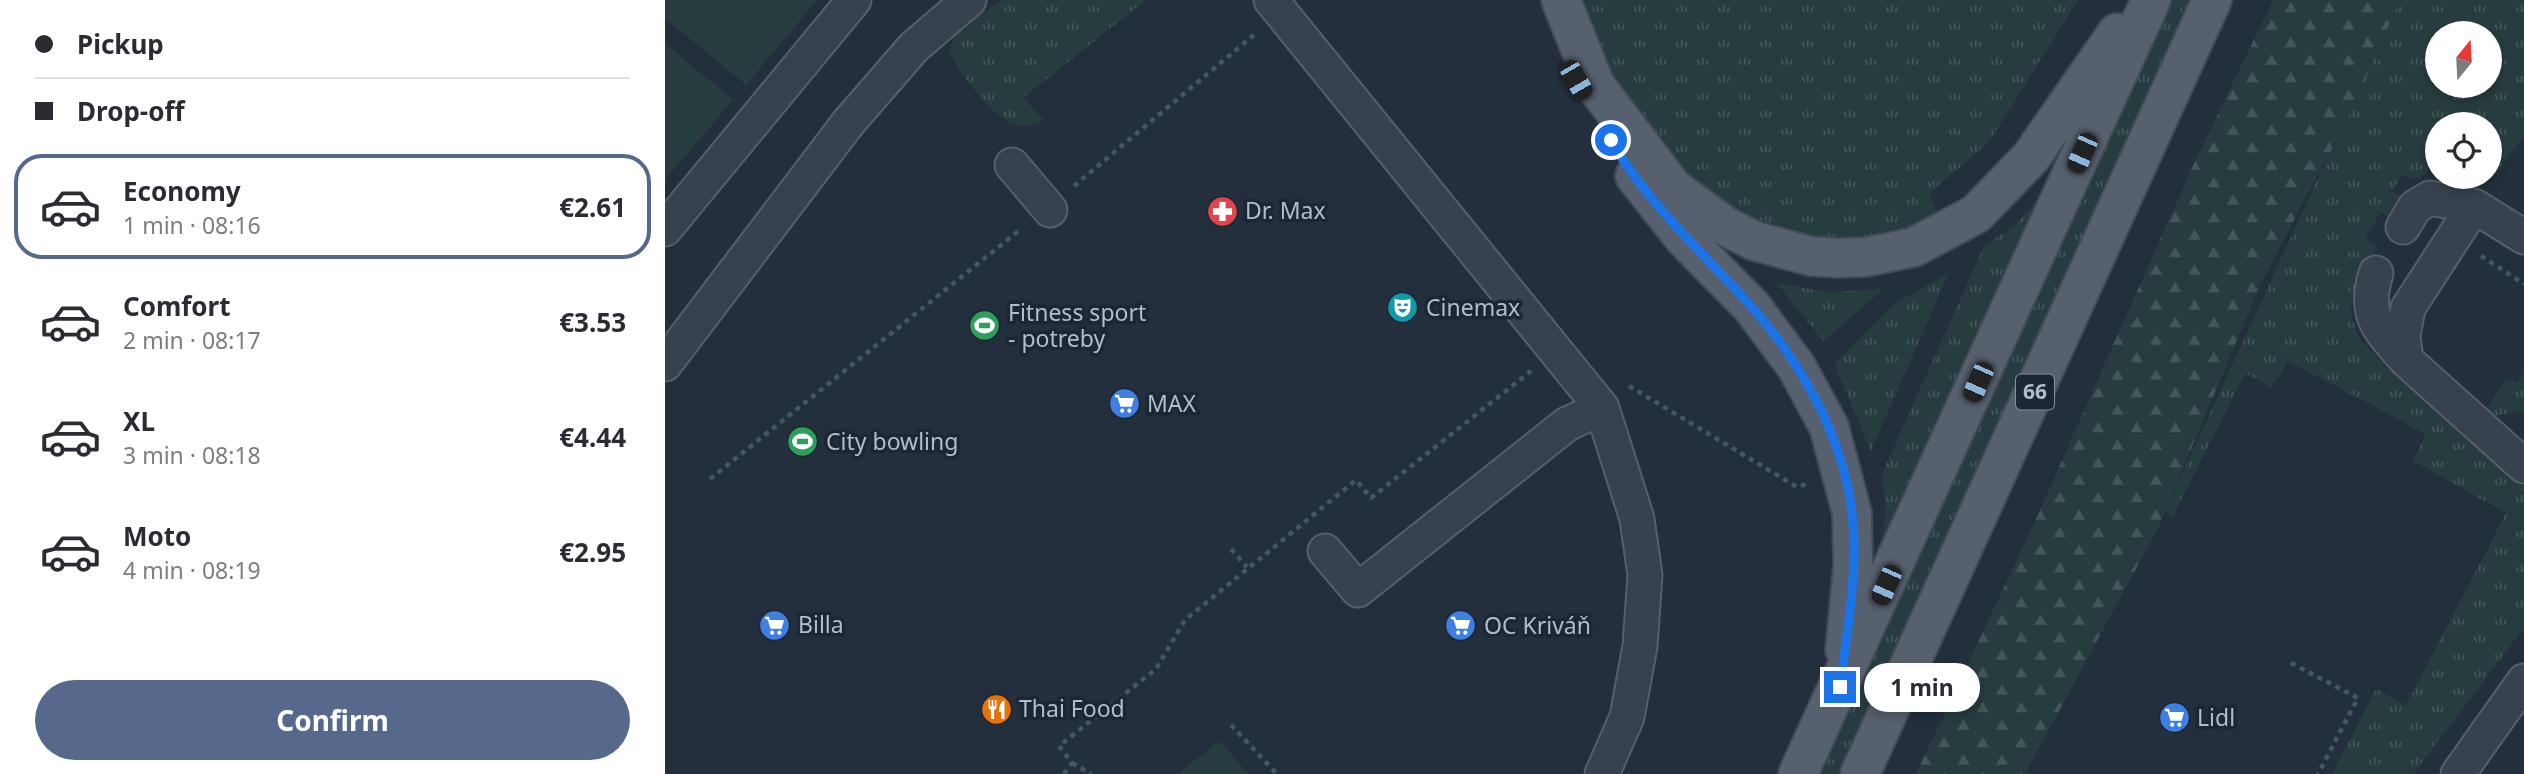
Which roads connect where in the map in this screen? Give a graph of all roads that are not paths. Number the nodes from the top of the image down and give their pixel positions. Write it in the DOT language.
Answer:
graph roads {
  1 [pos="854,0"];
  2 [pos="969,0"];
  3 [pos="1532,0"];
  4 [pos="1561,0"];
  5 [pos="2140,0"];
  6 [pos="2151,0"];
  7 [pos="2212,0"];
  8 [pos="1266,14"];
  9 [pos="1012,165"];
  10 [pos="2474,205"];
  11 [pos="1048,209"];
  12 [pos="2403,227"];
  13 [pos="665,229"];
  14 [pos="2524,237"];
  15 [pos="2376,273"];
  16 [pos="2406,360"];
  17 [pos="665,364"];
  18 [pos="1602,408"];
  19 [pos="2524,466"];
  20 [pos="1325,551"];
  21 [pos="2524,681"];
  22 [pos="1840,687"];
  23 [pos="1602,774"];
  24 [pos="1798,774"];
  25 [pos="1860,774"];
  26 [pos="2458,774"];
  1 -- 13 [label="street"];
  2 -- 17 [label="street"];
  3 -- 22 [label="main road"];
  4 -- 5 [label="main road"];
  6 -- 22 [label="main road, 66"];
  7 -- 25 [label="main road, 66"];
  8 -- 18 [label="street"];
  9 -- 11 [label="street"];
  10 -- 12 [label="street"];
  10 -- 14 [label="street"];
  10 -- 16 [label="street"];
  15 -- 16 [label="street"];
  16 -- 19 [label="street"];
  18 -- 20 [label="street"];
  18 -- 23 [label="street"];
  21 -- 26 [label="street"];
  22 -- 24 [label="main road, 66"];
}
